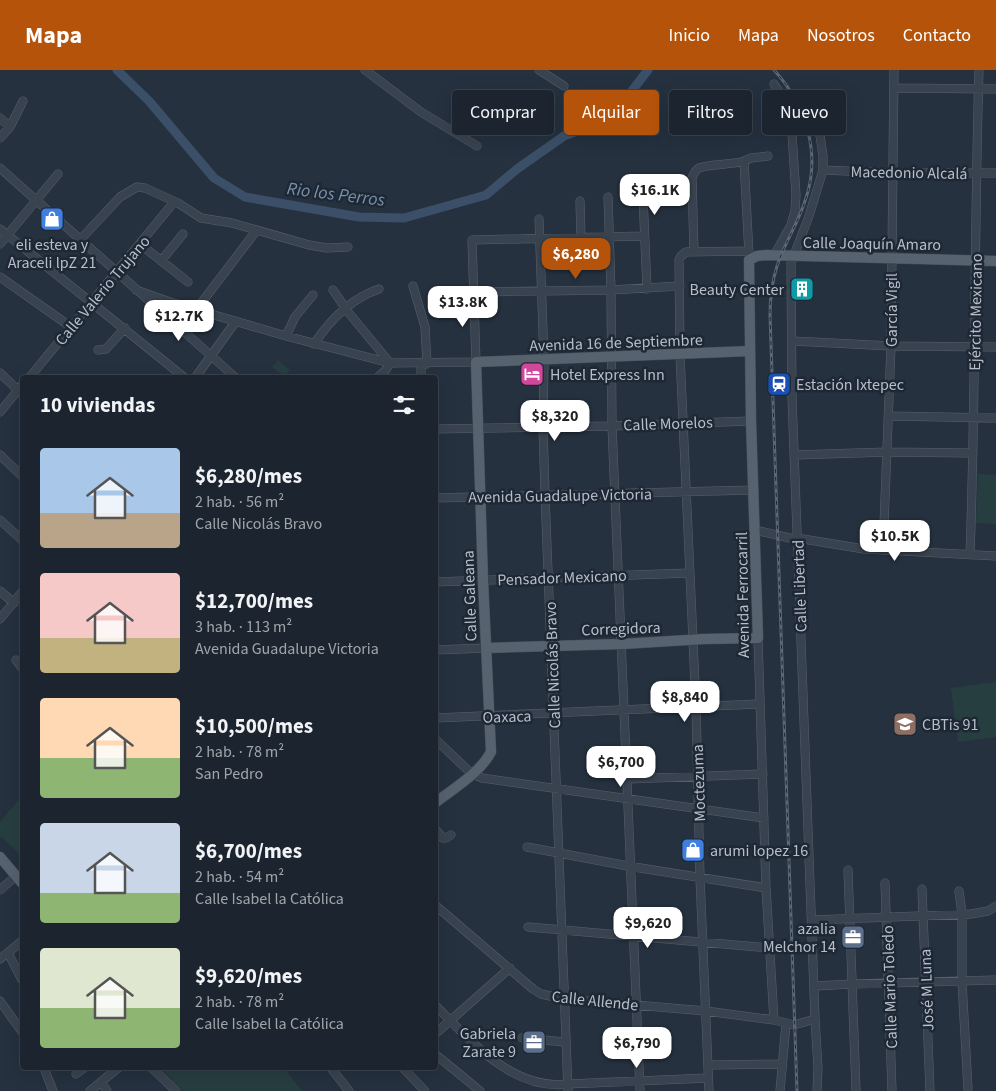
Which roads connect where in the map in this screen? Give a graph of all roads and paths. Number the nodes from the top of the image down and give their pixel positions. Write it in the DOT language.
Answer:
graph roads {
  1 [pos="365,70"];
  2 [pos="539,70"];
  3 [pos="894,70"];
  4 [pos="979,70"];
  5 [pos="774,84"];
  6 [pos="564,86"];
  7 [pos="894,88"];
  8 [pos="978,88"];
  9 [pos="996,89"];
  10 [pos="23,101"];
  11 [pos="0,118"];
  12 [pos="10,126"];
  13 [pos="820,135"];
  14 [pos="0,138"];
  15 [pos="477,146"];
  16 [pos="768,156"];
  17 [pos="744,161"];
  18 [pos="0,168"];
  19 [pos="823,170"];
  20 [pos="976,172"];
  21 [pos="893,173"];
  22 [pos="996,173"];
  23 [pos="58,174"];
  24 [pos="643,196"];
  25 [pos="608,198"];
  26 [pos="35,200"];
  27 [pos="580,201"];
  28 [pos="174,202"];
  29 [pos="539,219"];
  30 [pos="0,229"];
  31 [pos="256,231"];
  32 [pos="183,234"];
  33 [pos="7,235"];
  34 [pos="644,236"];
  35 [pos="610,238"];
  36 [pos="541,239"];
  37 [pos="581,239"];
  38 [pos="80,240"];
  39 [pos="0,244"];
  40 [pos="140,244"];
  41 [pos="348,248"];
  42 [pos="694,252"];
  43 [pos="749,256"];
  44 [pos="774,256"];
  45 [pos="793,257"];
  46 [pos="891,258"];
  47 [pos="679,260"];
  48 [pos="976,260"];
  49 [pos="161,261"];
  50 [pos="996,261"];
  51 [pos="116,272"];
  52 [pos="0,277"];
  53 [pos="188,282"];
  54 [pos="413,286"];
  55 [pos="680,286"];
  56 [pos="379,289"];
  57 [pos="647,289"];
  58 [pos="136,290"];
  59 [pos="332,290"];
  60 [pos="611,290"];
  61 [pos="474,292"];
  62 [pos="542,292"];
  63 [pos="313,294"];
  64 [pos="91,301"];
  65 [pos="346,308"];
  66 [pos="196,310"];
  67 [pos="236,321"];
  68 [pos="70,327"];
  69 [pos="125,328"];
  70 [pos="286,336"];
  71 [pos="793,341"];
  72 [pos="314,344"];
  73 [pos="891,346"];
  74 [pos="975,347"];
  75 [pos="996,347"];
  76 [pos="98,350"];
  77 [pos="750,351"];
  78 [pos="680,355"];
  79 [pos="211,356"];
  80 [pos="612,356"];
  81 [pos="544,360"];
  82 [pos="476,362"];
  83 [pos="390,363"];
  84 [pos="424,364"];
  85 [pos="0,373"];
  86 [pos="31,375"];
  87 [pos="181,375"];
  88 [pos="197,375"];
  89 [pos="233,375"];
  90 [pos="380,375"];
  91 [pos="422,375"];
  92 [pos="20,389"];
  93 [pos="20,391"];
  94 [pos="0,412"];
  95 [pos="889,416"];
  96 [pos="972,418"];
  97 [pos="996,418"];
  98 [pos="751,421"];
  99 [pos="682,422"];
  100 [pos="543,426"];
  101 [pos="612,426"];
  102 [pos="438,428"];
  103 [pos="477,428"];
  104 [pos="887,452"];
  105 [pos="972,453"];
  106 [pos="0,455"];
  107 [pos="795,455"];
  108 [pos="20,474"];
  109 [pos="754,490"];
  110 [pos="614,493"];
  111 [pos="686,493"];
  112 [pos="545,494"];
  113 [pos="480,496"];
  114 [pos="438,498"];
  115 [pos="0,520"];
  116 [pos="755,530"];
  117 [pos="20,538"];
  118 [pos="797,538"];
  119 [pos="883,550"];
  120 [pos="970,555"];
  121 [pos="996,556"];
  122 [pos="689,573"];
  123 [pos="619,575"];
  124 [pos="549,578"];
  125 [pos="483,580"];
  126 [pos="438,582"];
  127 [pos="0,591"];
  128 [pos="20,595"];
  129 [pos="14,603"];
  130 [pos="0,619"];
  131 [pos="758,638"];
  132 [pos="692,640"];
  133 [pos="622,644"];
  134 [pos="552,646"];
  135 [pos="486,648"];
  136 [pos="438,650"];
  137 [pos="16,660"];
  138 [pos="20,665"];
  139 [pos="759,704"];
  140 [pos="696,706"];
  141 [pos="623,709"];
  142 [pos="553,714"];
  143 [pos="489,717"];
  144 [pos="438,718"];
  145 [pos="438,742"];
  146 [pos="472,774"];
  147 [pos="763,774"];
  148 [pos="698,776"];
  149 [pos="627,779"];
  150 [pos="558,790"];
  151 [pos="628,800"];
  152 [pos="438,801"];
  153 [pos="699,809"];
  154 [pos="764,818"];
  155 [pos="438,832"];
  156 [pos="451,834"];
  157 [pos="527,848"];
  158 [pos="559,853"];
  159 [pos="0,857"];
  160 [pos="631,867"];
  161 [pos="848,870"];
  162 [pos="700,878"];
  163 [pos="20,879"];
  164 [pos="885,883"];
  165 [pos="766,888"];
  166 [pos="922,889"];
  167 [pos="0,890"];
  168 [pos="959,892"];
  169 [pos="996,906"];
  170 [pos="438,908"];
  171 [pos="962,914"];
  172 [pos="924,915"];
  173 [pos="886,917"];
  174 [pos="850,919"];
  175 [pos="812,920"];
  176 [pos="528,927"];
  177 [pos="562,929"];
  178 [pos="633,937"];
  179 [pos="20,943"];
  180 [pos="703,943"];
  181 [pos="769,948"];
  182 [pos="8,953"];
  183 [pos="0,959"];
  184 [pos="510,968"];
  185 [pos="20,976"];
  186 [pos="996,980"];
  187 [pos="926,982"];
  188 [pos="962,982"];
  189 [pos="889,983"];
  190 [pos="852,984"];
  191 [pos="815,986"];
  192 [pos="564,999"];
  193 [pos="0,1001"];
  194 [pos="636,1005"];
  195 [pos="438,1008"];
  196 [pos="706,1011"];
  197 [pos="815,1019"];
  198 [pos="774,1020"];
  199 [pos="451,1021"];
  200 [pos="786,1024"];
  201 [pos="20,1029"];
  202 [pos="438,1032"];
  203 [pos="522,1038"];
  204 [pos="565,1042"];
  205 [pos="438,1056"];
  206 [pos="782,1064"];
  207 [pos="708,1065"];
  208 [pos="45,1070"];
  209 [pos="81,1070"];
  210 [pos="116,1070"];
  211 [pos="154,1070"];
  212 [pos="333,1070"];
  213 [pos="405,1070"];
  214 [pos="76,1074"];
  215 [pos="708,1078"];
  216 [pos="639,1080"];
  217 [pos="101,1082"];
  218 [pos="568,1088"];
  219 [pos="968,1089"];
  220 [pos="53,1091"];
  221 [pos="90,1091"];
  222 [pos="107,1091"];
  223 [pos="176,1091"];
  224 [pos="349,1091"];
  225 [pos="424,1091"];
  226 [pos="480,1091"];
  227 [pos="640,1091"];
  228 [pos="709,1091"];
  229 [pos="780,1091"];
  230 [pos="818,1091"];
  231 [pos="856,1091"];
  232 [pos="892,1091"];
  233 [pos="930,1091"];
  1 -- 15 [label="street"];
  2 -- 6 [label="street"];
  3 -- 7 [label="street, García Vigil"];
  4 -- 8 [label="street, Ejército Mexicano"];
  5 -- 44 [label="street"];
  7 -- 8 [label="street"];
  7 -- 21 [label="street, García Vigil"];
  8 -- 9 [label="street"];
  8 -- 20 [label="street, Ejército Mexicano"];
  10 -- 12 [label="street"];
  11 -- 12 [label="street"];
  12 -- 14 [label="street"];
  13 -- 19 [label="street, Calle Libertad"];
  16 -- 17 [label="street"];
  17 -- 42 [label="street"];
  17 -- 43 [label="street"];
  18 -- 26 [label="street, Avenida 16 de Septiembre"];
  19 -- 21 [label="street, Macedonio Alcalá"];
  19 -- 45 [label="street, Calle Libertad"];
  20 -- 21 [label="street, Macedonio Alcalá"];
  20 -- 22 [label="street, Macedonio Alcalá"];
  20 -- 48 [label="street, Ejército Mexicano"];
  21 -- 46 [label="street, García Vigil"];
  23 -- 26 [label="street"];
  24 -- 34 [label="street"];
  25 -- 35 [label="street"];
  26 -- 33 [label="street"];
  26 -- 38 [label="street, Avenida 16 de Septiembre"];
  27 -- 37 [label="street"];
  28 -- 31 [label="street"];
  28 -- 38 [label="street"];
  28 -- 40 [label="street, Calle Valerio Trujano"];
  29 -- 36 [label="street, Calle Nicolás Bravo"];
  30 -- 33 [label="street"];
  31 -- 41 [label="street"];
  31 -- 66 [label="street"];
  32 -- 49 [label="street"];
  33 -- 39 [label="street"];
  33 -- 64 [label="street"];
  34 -- 35 [label="street"];
  34 -- 57 [label="street"];
  35 -- 37 [label="street"];
  35 -- 60 [label="street"];
  36 -- 37 [label="street"];
  36 -- 61 [label="street"];
  36 -- 62 [label="street, Calle Nicolás Bravo"];
  38 -- 51 [label="street, Avenida 16 de Septiembre"];
  40 -- 49 [label="street"];
  40 -- 51 [label="street, Calle Valerio Trujano"];
  42 -- 43 [label="street, Calle Joaquín Amaro"];
  42 -- 47 [label="street, Calle Joaquín Amaro"];
  43 -- 44 [label="main road, Calle Joaquín Amaro"];
  43 -- 77 [label="main road, Avenida Ferrocarril"];
  44 -- 45 [label="main road, Calle Joaquín Amaro"];
  45 -- 46 [label="main road, Calle Joaquín Amaro"];
  45 -- 71 [label="street, Calle Libertad"];
  46 -- 48 [label="main road, Calle Joaquín Amaro"];
  46 -- 73 [label="street, García Vigil"];
  47 -- 55 [label="street, Moctezuma"];
  48 -- 50 [label="main road, Calle Joaquín Amaro"];
  48 -- 74 [label="street, Ejército Mexicano"];
  49 -- 53 [label="street"];
  51 -- 58 [label="street, Avenida 16 de Septiembre"];
  51 -- 64 [label="street, Calle Valerio Trujano"];
  52 -- 68 [label="street"];
  54 -- 84 [label="street"];
  55 -- 57 [label="street"];
  55 -- 78 [label="street, Moctezuma"];
  56 -- 65 [label="street"];
  57 -- 60 [label="street"];
  58 -- 66 [label="street, Avenida 16 de Septiembre"];
  58 -- 79 [label="street"];
  59 -- 65 [label="street"];
  60 -- 62 [label="street"];
  60 -- 80 [label="street"];
  61 -- 62 [label="street"];
  61 -- 82 [label="street"];
  62 -- 81 [label="street, Calle Nicolás Bravo"];
  63 -- 70 [label="street"];
  64 -- 68 [label="street, Calle Valerio Trujano"];
  64 -- 69 [label="street"];
  65 -- 72 [label="street"];
  65 -- 83 [label="street"];
  66 -- 67 [label="street, Avenida 16 de Septiembre"];
  67 -- 70 [label="street, Avenida 16 de Septiembre"];
  67 -- 79 [label="street"];
  68 -- 86 [label="street, Calle Valerio Trujano"];
  69 -- 76 [label="street"];
  69 -- 87 [label="street"];
  70 -- 72 [label="street, Avenida 16 de Septiembre"];
  71 -- 73 [label="street"];
  71 -- 107 [label="street, Calle Libertad"];
  72 -- 83 [label="street, Avenida 16 de Septiembre"];
  73 -- 74 [label="street"];
  73 -- 95 [label="street, García Vigil"];
  74 -- 75 [label="street"];
  74 -- 96 [label="street, Ejército Mexicano"];
  77 -- 78 [label="main road, Avenida 16 de Septiembre"];
  77 -- 98 [label="main road, Avenida Ferrocarril"];
  78 -- 80 [label="main road, Avenida 16 de Septiembre"];
  78 -- 99 [label="street, Moctezuma"];
  79 -- 88 [label="street"];
  79 -- 89 [label="street"];
  80 -- 81 [label="main road, Avenida 16 de Septiembre"];
  80 -- 101 [label="street"];
  81 -- 82 [label="main road, Avenida 16 de Septiembre"];
  81 -- 100 [label="street, Calle Nicolás Bravo"];
  82 -- 84 [label="street, Avenida 16 de Septiembre"];
  82 -- 103 [label="main road, Calle Galeana"];
  83 -- 84 [label="street, Avenida 16 de Septiembre"];
  83 -- 90 [label="street"];
  84 -- 91 [label="street"];
  85 -- 92 [label="street"];
  93 -- 94 [label="street"];
  95 -- 96 [label="street"];
  95 -- 104 [label="street, García Vigil"];
  96 -- 97 [label="street"];
  96 -- 105 [label="street, Ejército Mexicano"];
  98 -- 99 [label="street, Calle Morelos"];
  98 -- 109 [label="main road, Avenida Ferrocarril"];
  99 -- 101 [label="street, Calle Morelos"];
  99 -- 111 [label="street, Moctezuma"];
  100 -- 101 [label="street, Calle Morelos"];
  100 -- 103 [label="street, Calle Morelos"];
  100 -- 112 [label="street, Calle Nicolás Bravo"];
  101 -- 110 [label="street"];
  102 -- 103 [label="street, Calle Morelos"];
  103 -- 113 [label="main road, Calle Galeana"];
  104 -- 105 [label="street"];
  104 -- 107 [label="street"];
  104 -- 119 [label="street, García Vigil"];
  105 -- 120 [label="street, Ejército Mexicano"];
  106 -- 108 [label="street"];
  107 -- 118 [label="street, Calle Libertad"];
  109 -- 111 [label="street, Avenida Guadalupe Victoria"];
  109 -- 116 [label="main road, Avenida Ferrocarril"];
  110 -- 111 [label="street, Avenida Guadalupe Victoria"];
  110 -- 112 [label="street, Avenida Guadalupe Victoria"];
  110 -- 123 [label="street"];
  111 -- 122 [label="street, Moctezuma"];
  112 -- 113 [label="street, Avenida Guadalupe Victoria"];
  112 -- 124 [label="street, Calle Nicolás Bravo"];
  113 -- 114 [label="street, Avenida Guadalupe Victoria"];
  113 -- 125 [label="main road, Calle Galeana"];
  115 -- 117 [label="street"];
  116 -- 118 [label="street"];
  116 -- 131 [label="main road, Avenida Ferrocarril"];
  118 -- 119 [label="street"];
  118 -- 175 [label="street, Calle Libertad"];
  119 -- 120 [label="street"];
  120 -- 121 [label="street"];
  122 -- 123 [label="street, Pensador Mexicano"];
  122 -- 132 [label="street, Moctezuma"];
  123 -- 124 [label="street, Pensador Mexicano"];
  123 -- 133 [label="street"];
  124 -- 125 [label="street, Pensador Mexicano"];
  124 -- 134 [label="street, Calle Nicolás Bravo"];
  125 -- 126 [label="street, Pensador Mexicano"];
  125 -- 135 [label="main road, Calle Galeana"];
  127 -- 129 [label="street"];
  128 -- 129 [label="street"];
  129 -- 130 [label="street"];
  131 -- 132 [label="main road, Corregidora"];
  131 -- 139 [label="street, Avenida Ferrocarril"];
  132 -- 133 [label="main road, Corregidora"];
  132 -- 140 [label="street, Moctezuma"];
  133 -- 134 [label="main road, Corregidora"];
  133 -- 141 [label="street"];
  134 -- 135 [label="main road, Corregidora"];
  134 -- 142 [label="street, Calle Nicolás Bravo"];
  135 -- 136 [label="street"];
  135 -- 143 [label="main road, Calle Galeana"];
  137 -- 138 [label="street"];
  139 -- 140 [label="street, Oaxaca"];
  139 -- 147 [label="street, Avenida Ferrocarril"];
  140 -- 141 [label="street, Oaxaca"];
  140 -- 148 [label="street, Moctezuma"];
  141 -- 142 [label="street, Oaxaca"];
  141 -- 149 [label="street"];
  142 -- 143 [label="street, Oaxaca"];
  142 -- 150 [label="street, Calle Nicolás Bravo"];
  143 -- 144 [label="street, Oaxaca"];
  143 -- 146 [label="main road, Calle Galeana"];
  145 -- 146 [label="street"];
  146 -- 150 [label="street"];
  146 -- 152 [label="main road, Calle Galeana"];
  147 -- 148 [label="street"];
  147 -- 154 [label="street, Avenida Ferrocarril"];
  148 -- 149 [label="street"];
  148 -- 153 [label="street, Moctezuma"];
  149 -- 151 [label="street"];
  150 -- 151 [label="street"];
  150 -- 158 [label="street, Calle Nicolás Bravo"];
  151 -- 153 [label="street"];
  151 -- 160 [label="street"];
  153 -- 154 [label="street"];
  153 -- 162 [label="street, Moctezuma"];
  154 -- 165 [label="street, Avenida Ferrocarril"];
  155 -- 156 [label="street"];
  157 -- 158 [label="street"];
  158 -- 160 [label="street"];
  158 -- 177 [label="street, Calle Nicolás Bravo"];
  159 -- 163 [label="main road"];
  160 -- 162 [label="street"];
  160 -- 178 [label="street"];
  161 -- 174 [label="street"];
  162 -- 165 [label="street"];
  162 -- 180 [label="street, Moctezuma"];
  163 -- 167 [label="street"];
  164 -- 173 [label="street, Calle Mario Toledo"];
  165 -- 181 [label="street, Avenida Ferrocarril"];
  166 -- 172 [label="street, José M Luna"];
  168 -- 171 [label="street"];
  169 -- 171 [label="street"];
  170 -- 184 [label="street, Calle Allende"];
  171 -- 172 [label="street"];
  171 -- 188 [label="street"];
  172 -- 173 [label="street"];
  172 -- 187 [label="street, José M Luna"];
  173 -- 174 [label="street"];
  173 -- 189 [label="street, Calle Mario Toledo"];
  174 -- 175 [label="street"];
  174 -- 190 [label="street"];
  175 -- 191 [label="street, Calle Libertad"];
  176 -- 177 [label="street"];
  177 -- 178 [label="street"];
  177 -- 192 [label="street, Calle Nicolás Bravo"];
  178 -- 180 [label="street"];
  178 -- 194 [label="street"];
  179 -- 182 [label="street"];
  180 -- 181 [label="street"];
  180 -- 196 [label="street, Moctezuma"];
  181 -- 198 [label="street, Avenida Ferrocarril"];
  182 -- 183 [label="street"];
  182 -- 185 [label="street"];
  184 -- 192 [label="street, Calle Allende"];
  184 -- 199 [label="street"];
  186 -- 188 [label="street"];
  187 -- 188 [label="street"];
  187 -- 189 [label="street"];
  187 -- 233 [label="street, José M Luna"];
  188 -- 219 [label="street"];
  189 -- 190 [label="street"];
  189 -- 232 [label="street, Calle Mario Toledo"];
  190 -- 191 [label="street"];
  190 -- 231 [label="street"];
  191 -- 197 [label="street, Calle Libertad"];
  192 -- 194 [label="street, Calle Allende"];
  192 -- 204 [label="street, Calle Nicolás Bravo"];
  193 -- 201 [label="street"];
  194 -- 196 [label="street, Calle Allende"];
  194 -- 216 [label="street"];
  195 -- 199 [label="street"];
  196 -- 198 [label="street, Calle Allende"];
  196 -- 207 [label="street, Moctezuma"];
  197 -- 200 [label="street"];
  197 -- 230 [label="street, Calle Libertad"];
  198 -- 200 [label="street, Calle Allende"];
  199 -- 202 [label="street"];
  199 -- 218 [label="street"];
  200 -- 206 [label="street"];
  203 -- 204 [label="street"];
  204 -- 218 [label="street, Calle Nicolás Bravo"];
  205 -- 226 [label="street"];
  206 -- 207 [label="street"];
  206 -- 229 [label="street"];
  207 -- 215 [label="street, Moctezuma"];
  208 -- 220 [label="street"];
  209 -- 214 [label="street"];
  210 -- 217 [label="street"];
  211 -- 223 [label="street"];
  212 -- 224 [label="street"];
  213 -- 225 [label="street"];
  215 -- 216 [label="street"];
  215 -- 228 [label="street, Moctezuma"];
  216 -- 218 [label="street"];
  216 -- 227 [label="street"];
  217 -- 221 [label="street"];
  217 -- 222 [label="street"];
}
